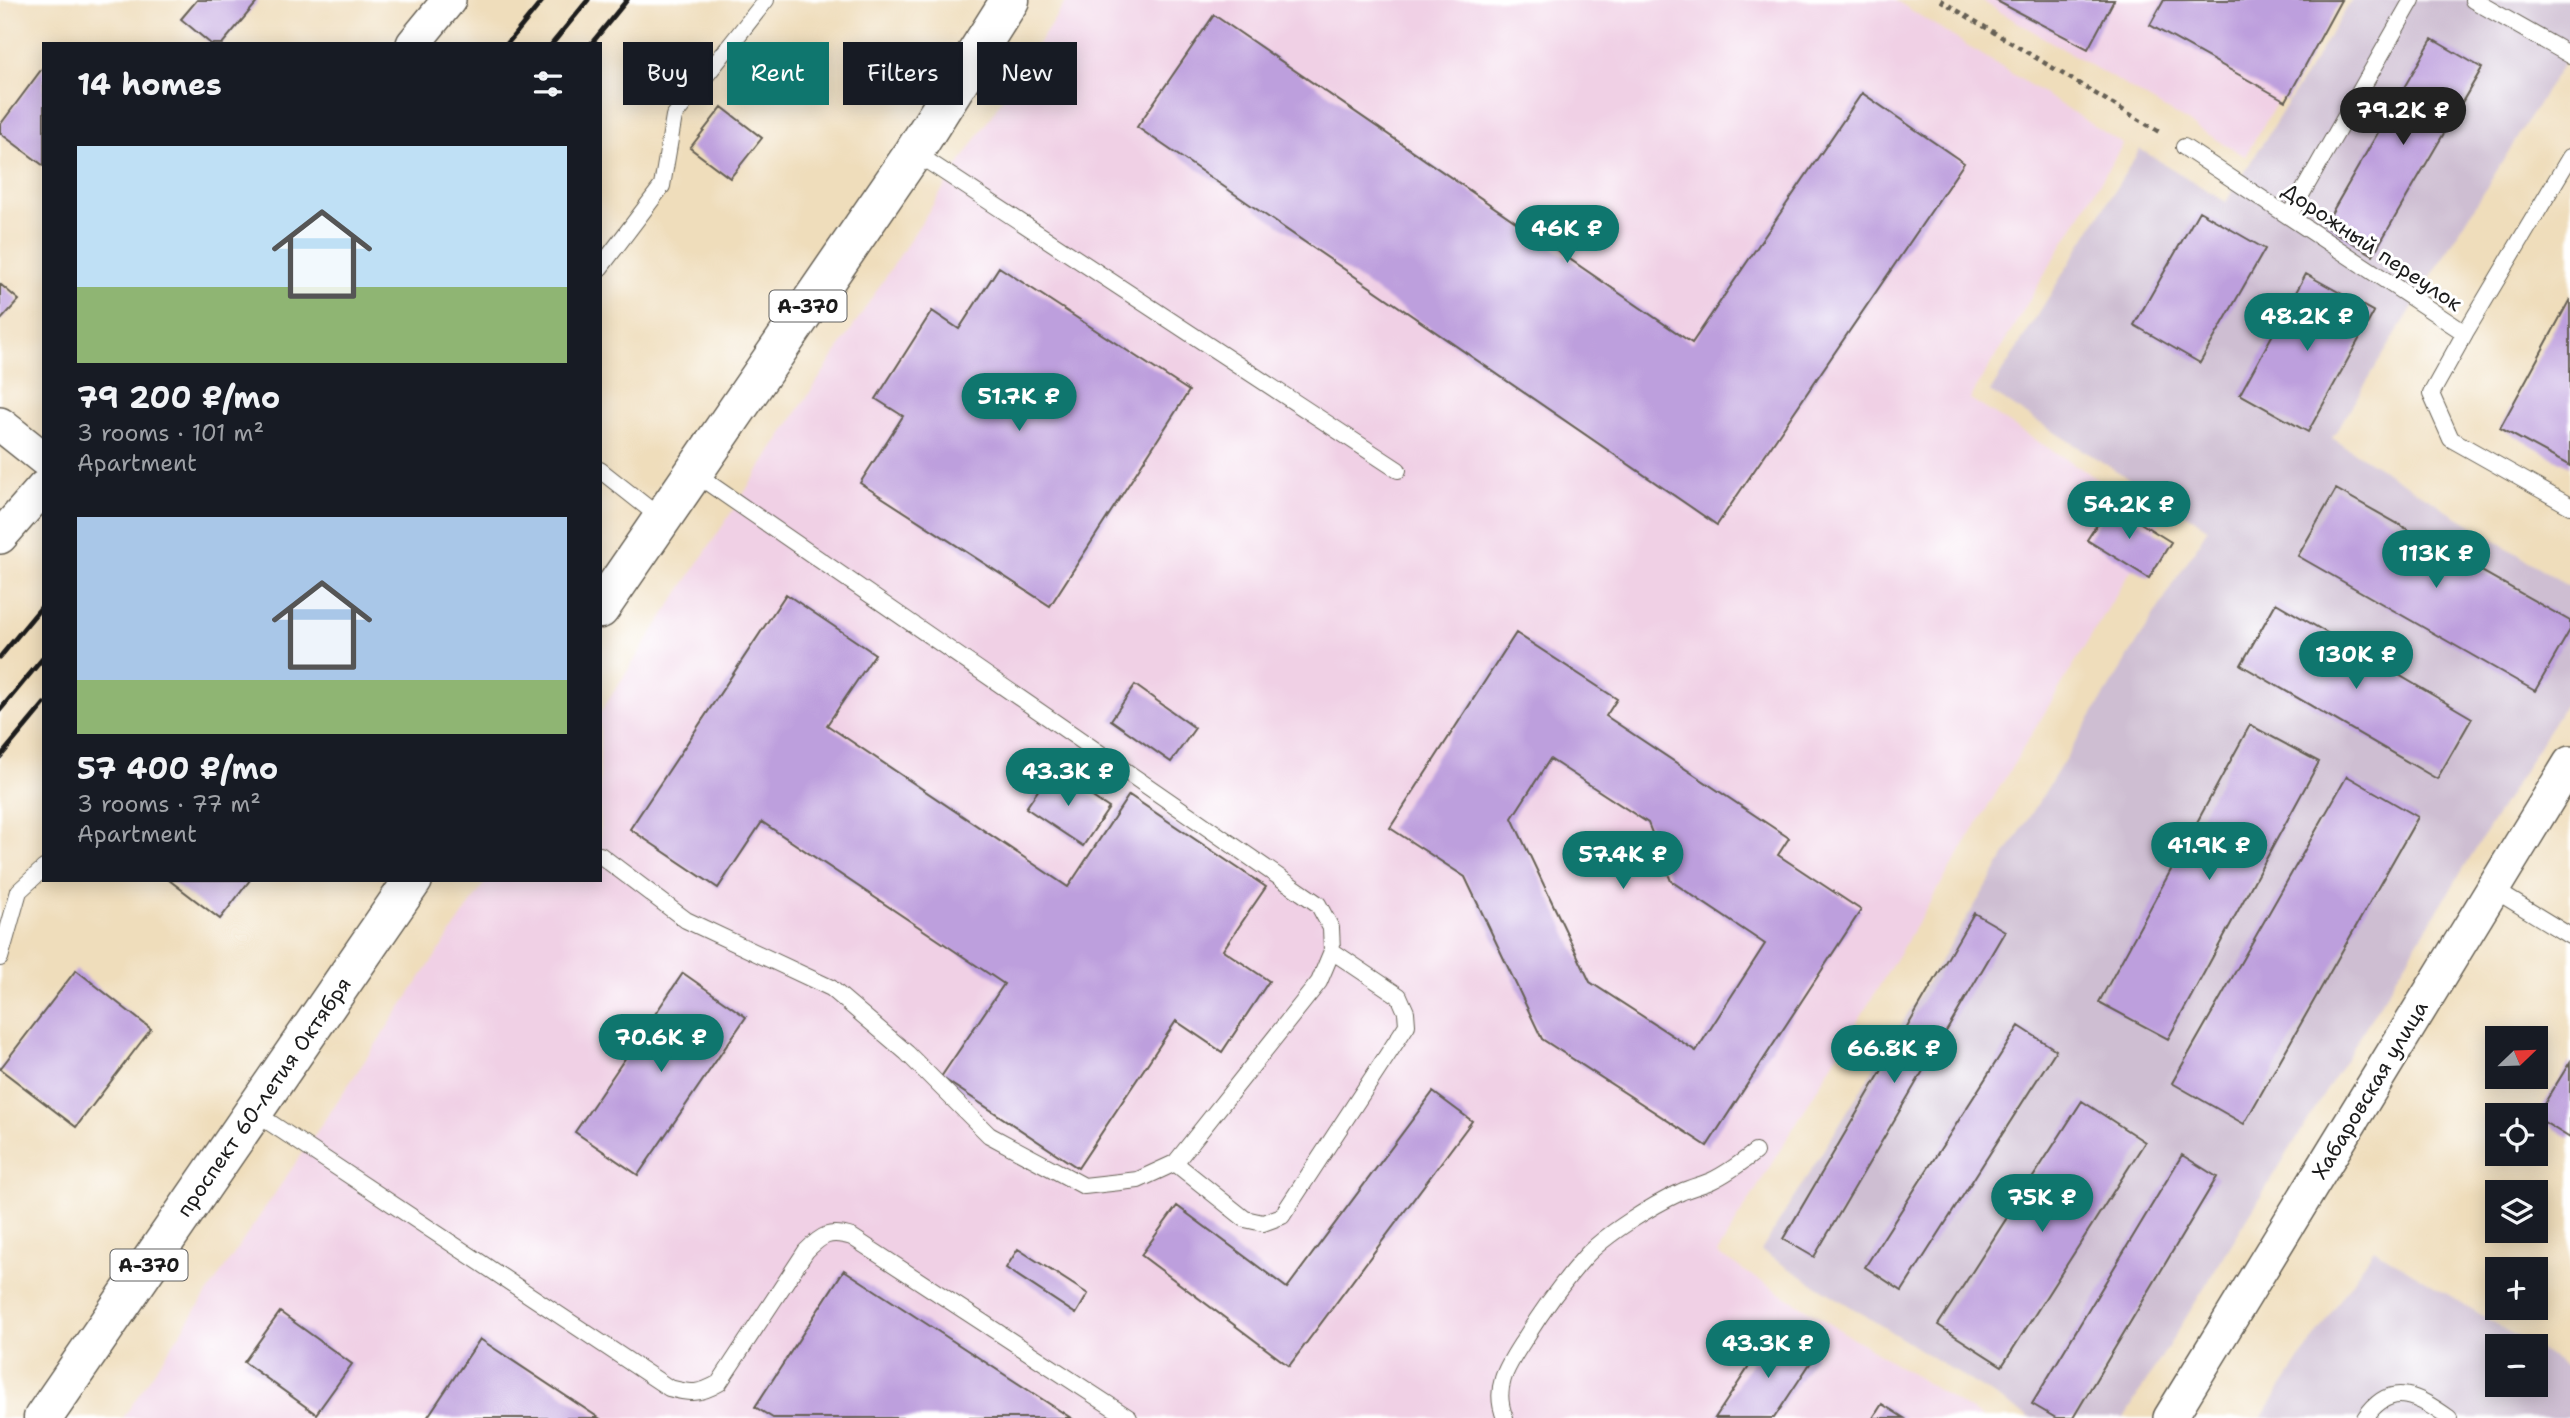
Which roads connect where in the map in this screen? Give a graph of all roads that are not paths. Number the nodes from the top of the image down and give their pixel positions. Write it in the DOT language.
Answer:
graph roads {
  1 [pos="449,0"];
  2 [pos="766,0"];
  3 [pos="1010,0"];
  4 [pos="2412,0"];
  5 [pos="2473,0"];
  6 [pos="415,42"];
  7 [pos="2570,55"];
  8 [pos="2184,147"];
  9 [pos="914,152"];
  10 [pos="2570,157"];
  11 [pos="2289,216"];
  12 [pos="602,265"];
  13 [pos="2465,333"];
  14 [pos="0,424"];
  15 [pos="42,456"];
  16 [pos="1398,470"];
  17 [pos="602,472"];
  18 [pos="694,473"];
  19 [pos="42,489"];
  20 [pos="2570,506"];
  21 [pos="662,519"];
  22 [pos="0,537"];
  23 [pos="602,605"];
  24 [pos="2570,763"];
  25 [pos="602,857"];
  26 [pos="42,870"];
  27 [pos="413,882"];
  28 [pos="2493,889"];
  29 [pos="2570,936"];
  30 [pos="1332,951"];
  31 [pos="0,958"];
  32 [pos="254,1112"];
  33 [pos="1755,1152"];
  34 [pos="1175,1163"];
  35 [pos="43,1418"];
  36 [pos="1129,1418"];
  37 [pos="1505,1418"];
  38 [pos="2170,1418"];
  39 [pos="2365,1418"];
  40 [pos="2449,1418"];
  1 -- 6 [label="street"];
  2 -- 12 [label="lane"];
  3 -- 9 [label="highway, А-370"];
  4 -- 11 [label="lane"];
  5 -- 7 [label="lane"];
  8 -- 11 [label="lane, Дорожный переулок"];
  9 -- 16 [label="lane"];
  9 -- 18 [label="highway, А-370"];
  10 -- 13 [label="lane"];
  11 -- 13 [label="lane, Дорожный переулок"];
  13 -- 20 [label="lane, Дорожный переулок"];
  14 -- 15 [label="street"];
  17 -- 21 [label="lane"];
  18 -- 21 [label="highway, А-370"];
  18 -- 30 [label="lane"];
  19 -- 22 [label="street"];
  21 -- 23 [label="highway, А-370"];
  24 -- 28 [label="street, Хабаровская улица"];
  25 -- 34 [label="lane"];
  26 -- 31 [label="lane"];
  27 -- 32 [label="highway, проспект 60-летия Октября / А-370"];
  28 -- 29 [label="lane"];
  28 -- 38 [label="street, Хабаровская улица"];
  30 -- 34 [label="lane"];
  30 -- 34 [label="lane"];
  32 -- 35 [label="highway, проспект 60-летия Октября / А-370"];
  32 -- 36 [label="lane"];
  33 -- 37 [label="lane"];
  39 -- 40 [label="lane"];
}
